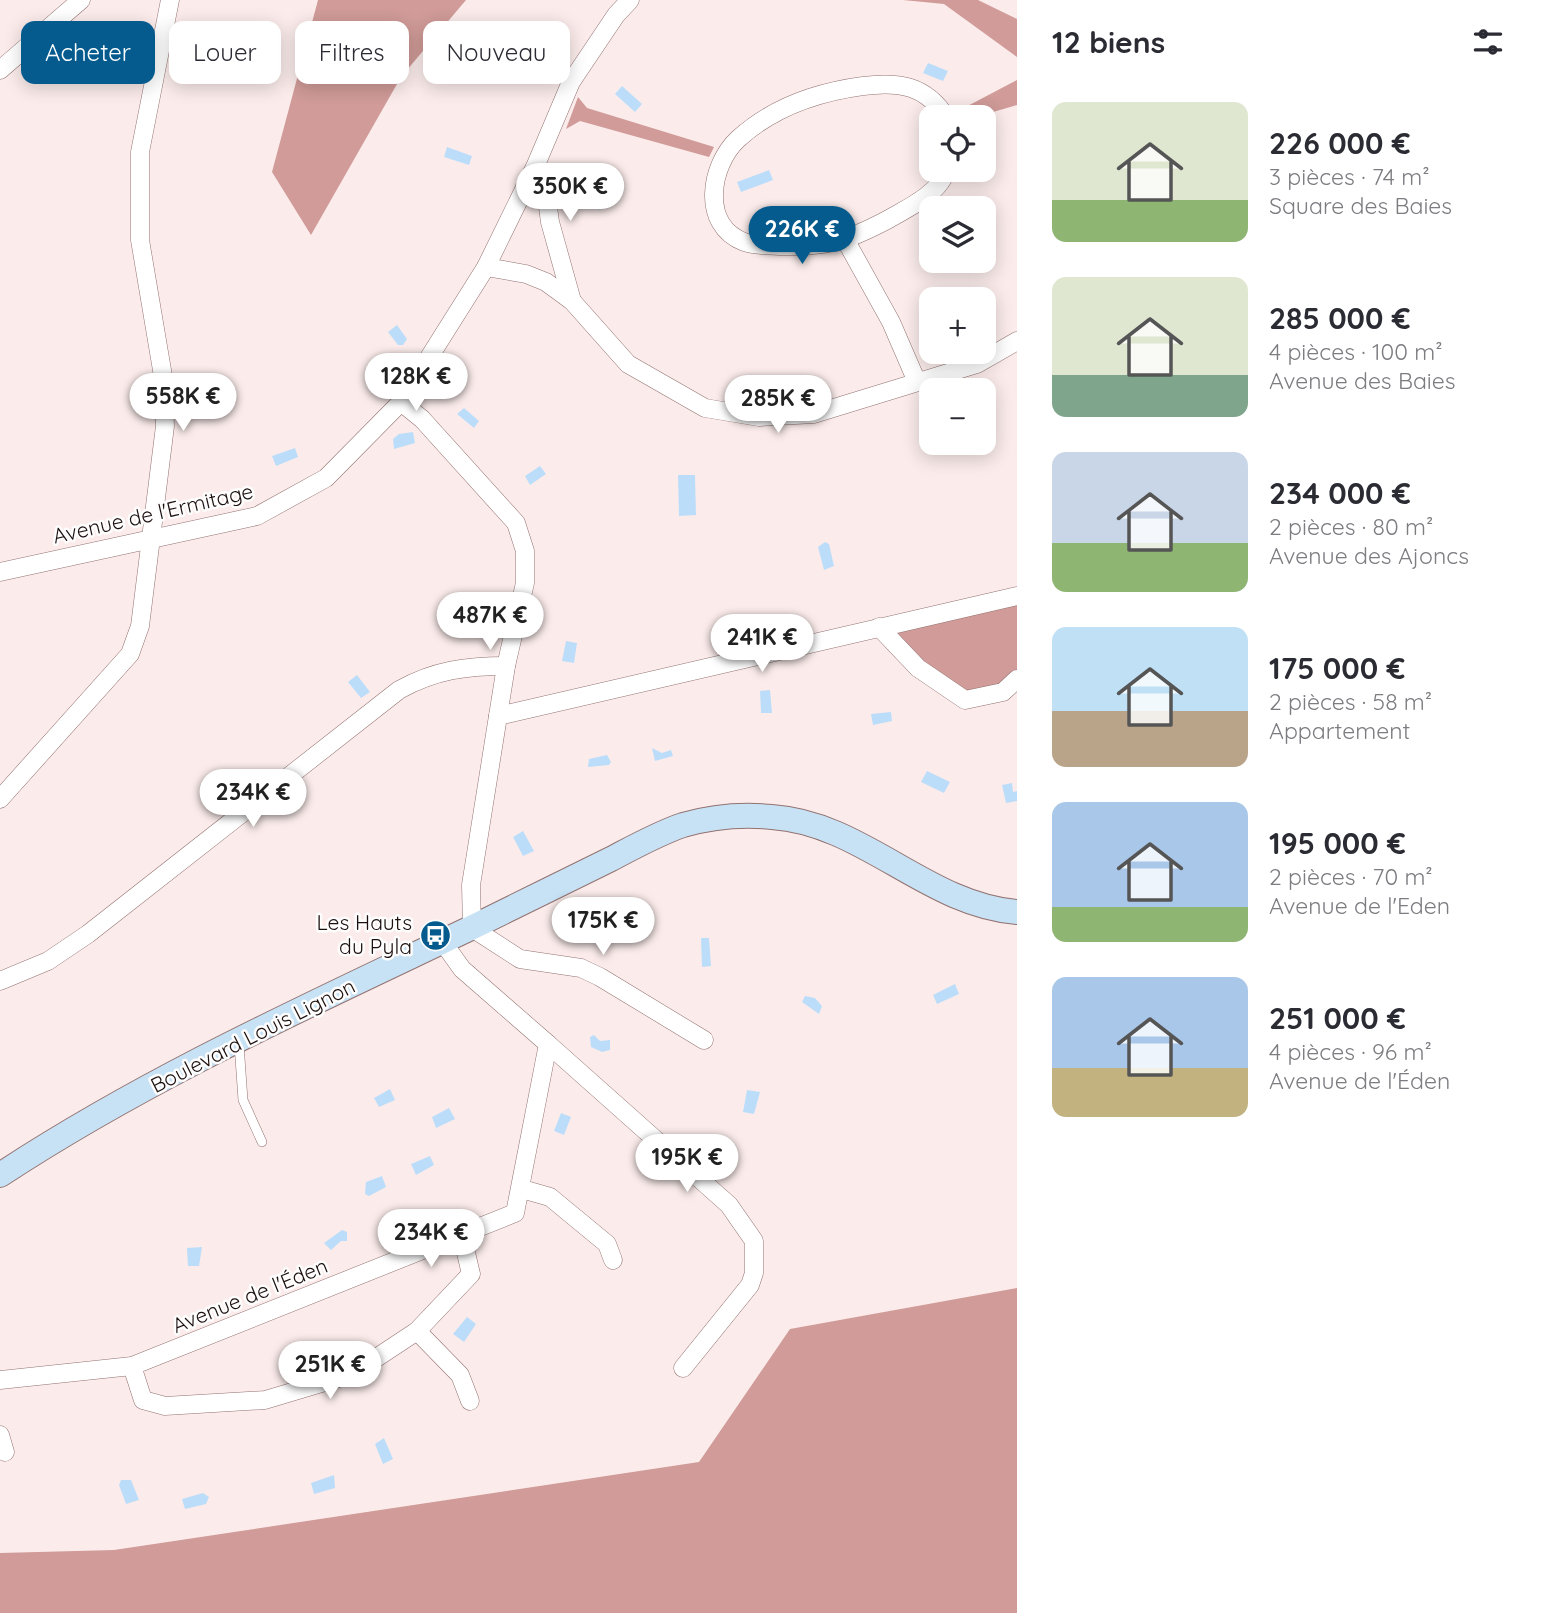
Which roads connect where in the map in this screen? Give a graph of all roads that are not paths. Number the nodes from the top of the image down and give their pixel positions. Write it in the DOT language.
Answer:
graph roads {
  1 [pos="81,0"];
  2 [pos="170,0"];
  3 [pos="630,0"];
  4 [pos="0,71"];
  5 [pos="938,105"];
  6 [pos="535,167"];
  7 [pos="938,182"];
  8 [pos="846,241"];
  9 [pos="486,267"];
  10 [pos="572,301"];
  11 [pos="1017,341"];
  12 [pos="917,382"];
  13 [pos="401,402"];
  14 [pos="150,540"];
  15 [pos="0,572"];
  16 [pos="1017,596"];
  17 [pos="880,627"];
  18 [pos="506,666"];
  19 [pos="1017,680"];
  20 [pos="498,716"];
  21 [pos="1,798"];
  22 [pos="1017,912"];
  23 [pos="472,928"];
  24 [pos="442,941"];
  25 [pos="0,981"];
  26 [pos="704,1040"];
  27 [pos="239,1042"];
  28 [pos="548,1044"];
  29 [pos="262,1142"];
  30 [pos="0,1175"];
  31 [pos="522,1189"];
  32 [pos="462,1236"];
  33 [pos="613,1260"];
  34 [pos="417,1331"];
  35 [pos="132,1366"];
  36 [pos="683,1368"];
  37 [pos="0,1380"];
  38 [pos="470,1401"];
  39 [pos="0,1434"];
  40 [pos="5,1452"];
  1 -- 4 [label="street"];
  2 -- 14 [label="street"];
  3 -- 6 [label="street, Avenue de l'Ermitage"];
  5 -- 8 [label="street"];
  6 -- 9 [label="street, Avenue de l'Ermitage"];
  6 -- 10 [label="street"];
  7 -- 8 [label="street"];
  8 -- 12 [label="street"];
  9 -- 10 [label="street"];
  9 -- 13 [label="street, Avenue de l'Ermitage"];
  10 -- 12 [label="street"];
  11 -- 12 [label="street"];
  13 -- 14 [label="street, Avenue de l'Ermitage"];
  13 -- 18 [label="street"];
  14 -- 15 [label="street, Avenue de l'Ermitage"];
  14 -- 21 [label="street"];
  16 -- 17 [label="street"];
  17 -- 19 [label="street"];
  17 -- 20 [label="street"];
  18 -- 20 [label="street"];
  18 -- 25 [label="street"];
  20 -- 23 [label="street"];
  22 -- 23 [label="main road, Boulevard Louis Lignon"];
  23 -- 24 [label="main road, Boulevard Louis Lignon"];
  23 -- 26 [label="street"];
  24 -- 27 [label="main road, Boulevard Louis Lignon"];
  24 -- 28 [label="street"];
  27 -- 29 [label="lane"];
  27 -- 30 [label="main road, Boulevard Louis Lignon"];
  28 -- 31 [label="street, Avenue de l'Éden"];
  28 -- 36 [label="street"];
  31 -- 32 [label="street, Avenue de l'Éden"];
  31 -- 33 [label="street"];
  32 -- 34 [label="street"];
  32 -- 35 [label="street, Avenue de l'Éden"];
  34 -- 35 [label="street"];
  34 -- 38 [label="street"];
  35 -- 37 [label="street, Avenue de l'Éden"];
  39 -- 40 [label="street"];
}
